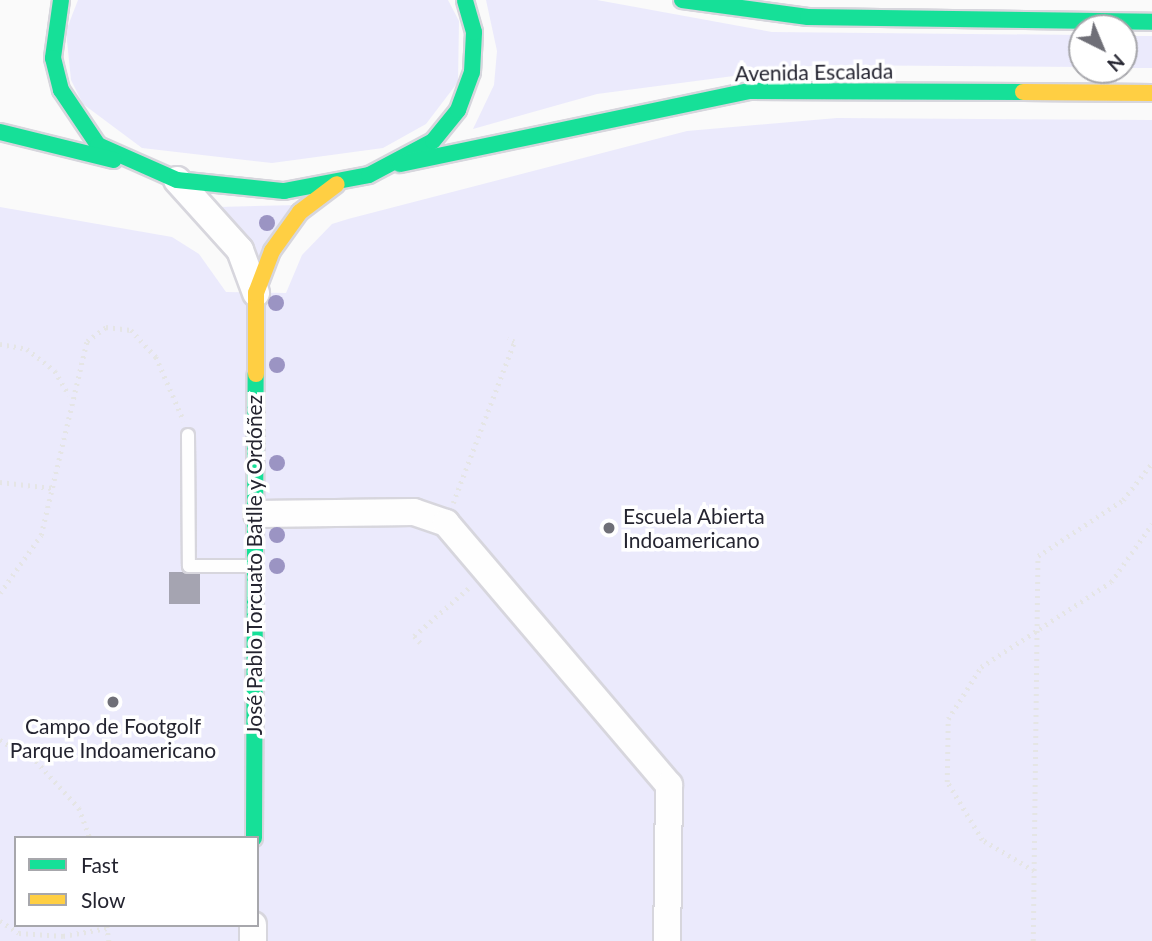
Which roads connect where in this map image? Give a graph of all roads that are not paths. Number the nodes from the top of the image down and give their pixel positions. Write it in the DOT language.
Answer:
graph roads {
  1 [pos="61,0"];
  2 [pos="466,0"];
  3 [pos="682,0"];
  4 [pos="1152,22"];
  5 [pos="1152,93"];
  6 [pos="0,132"];
  7 [pos="125,162"];
  8 [pos="400,164"];
  9 [pos="177,180"];
  10 [pos="337,184"];
  11 [pos="256,293"];
  12 [pos="188,435"];
  13 [pos="257,514"];
  14 [pos="256,566"];
  15 [pos="254,836"];
  16 [pos="667,941"];
  1 -- 7 [label="main road"];
  2 -- 8 [label="main road"];
  3 -- 4 [label="main road"];
  5 -- 8 [label="main road, Avenida Escalada"];
  6 -- 7 [label="main road"];
  7 -- 9 [label="main road"];
  8 -- 10 [label="main road"];
  9 -- 10 [label="main road"];
  9 -- 11 [label="street, José Pablo Torcuato Batlle y Ordóñez"];
  10 -- 11 [label="main road, José Pablo Torcuato Batlle y Ordóñez"];
  11 -- 13 [label="main road, José Pablo Torcuato Batlle y Ordóñez"];
  12 -- 14 [label="lane"];
  13 -- 14 [label="main road, José Pablo Torcuato Batlle y Ordóñez"];
  13 -- 16 [label="street"];
  14 -- 15 [label="main road, José Pablo Torcuato Batlle y Ordóñez"];
}
